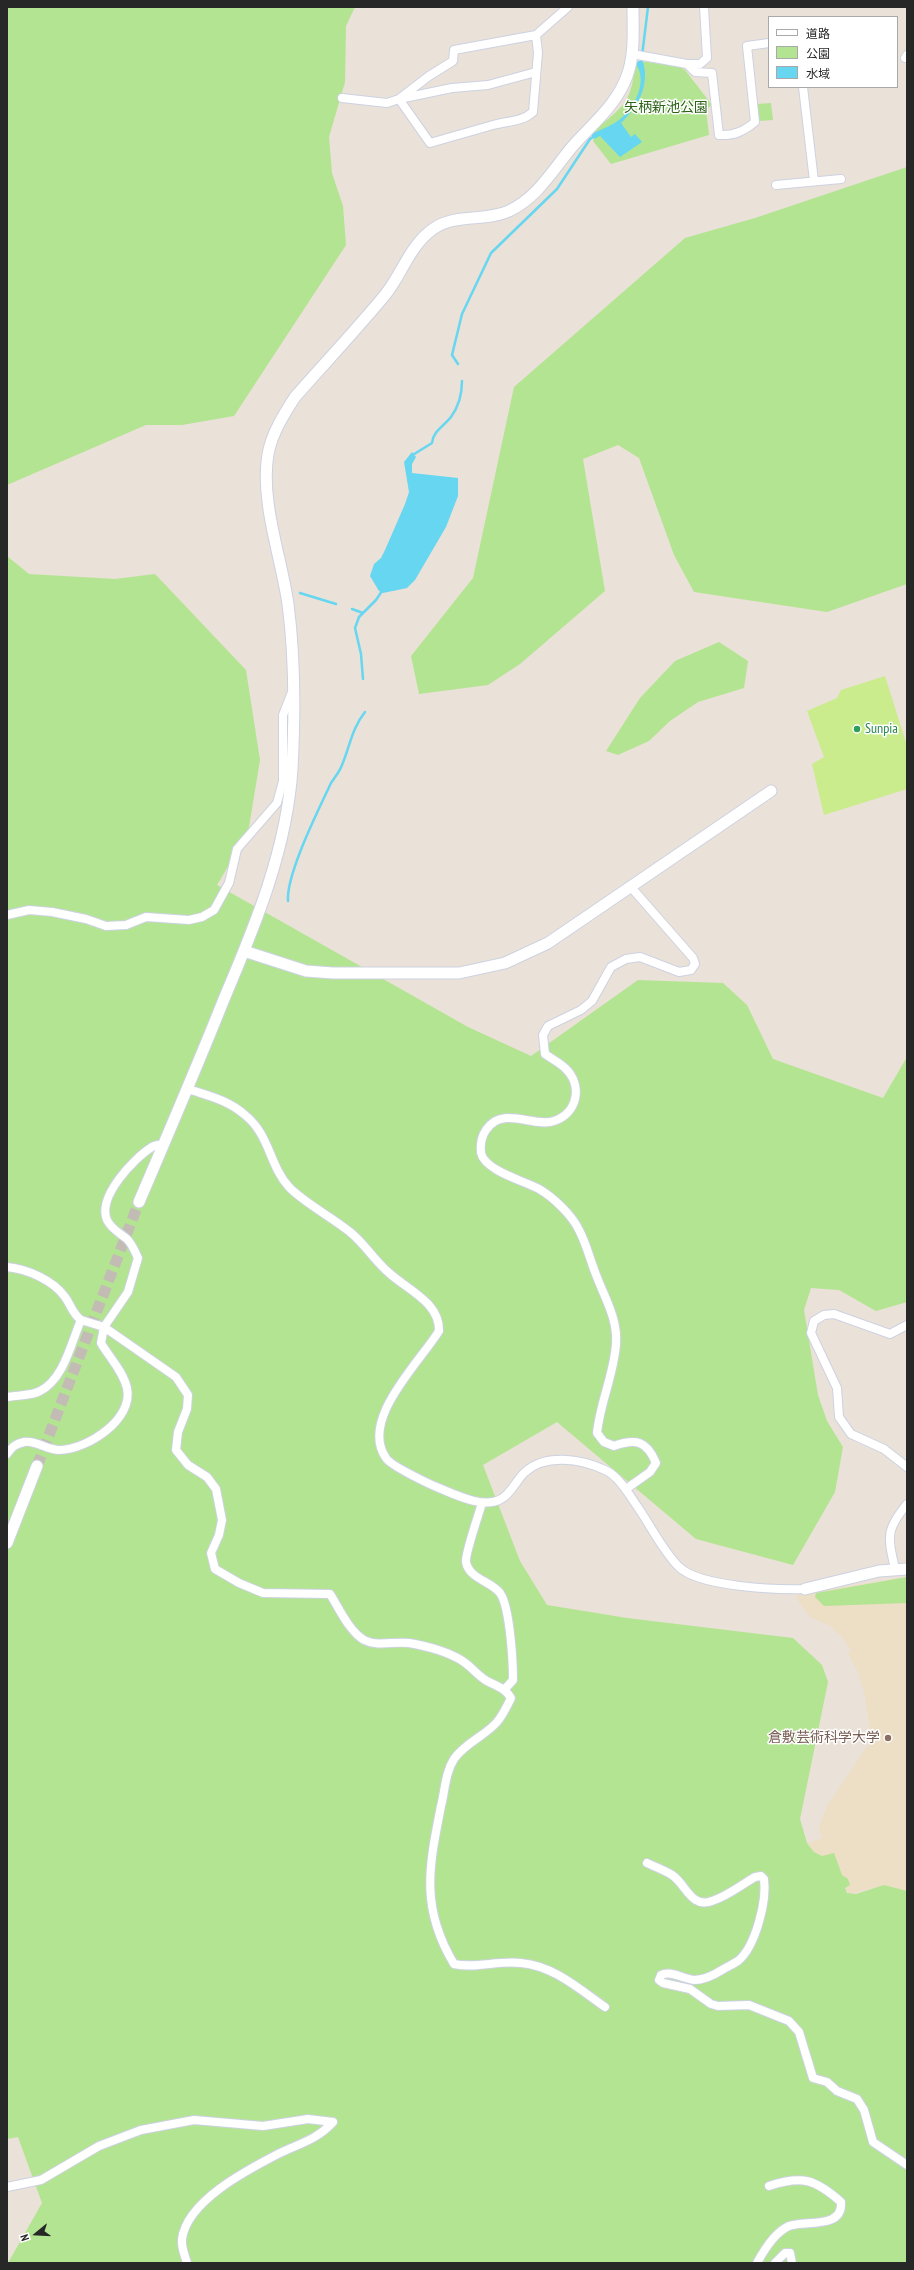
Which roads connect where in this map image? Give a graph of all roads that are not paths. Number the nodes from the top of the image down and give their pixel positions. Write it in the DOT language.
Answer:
graph roads {
  1 [pos="568,7"];
  2 [pos="633,7"];
  3 [pos="704,7"];
  4 [pos="536,35"];
  5 [pos="768,43"];
  6 [pos="638,55"];
  7 [pos="687,64"];
  8 [pos="536,72"];
  9 [pos="803,88"];
  10 [pos="342,98"];
  11 [pos="399,99"];
  12 [pos="841,179"];
  13 [pos="814,181"];
  14 [pos="776,185"];
  15 [pos="294,685"];
  16 [pos="771,791"];
  17 [pos="630,886"];
  18 [pos="7,915"];
  19 [pos="244,951"];
  20 [pos="188,1089"];
  21 [pos="164,1144"];
  22 [pos="138,1202"];
  23 [pos="7,1267"];
  24 [pos="81,1320"];
  25 [pos="907,1325"];
  26 [pos="104,1327"];
  27 [pos="7,1397"];
  28 [pos="7,1454"];
  29 [pos="37,1466"];
  30 [pos="907,1467"];
  31 [pos="626,1489"];
  32 [pos="482,1503"];
  33 [pos="907,1504"];
  34 [pos="7,1543"];
  35 [pos="895,1569"];
  36 [pos="907,1569"];
  37 [pos="805,1589"];
  38 [pos="505,1689"];
  39 [pos="646,1863"];
  40 [pos="605,2007"];
  41 [pos="907,2165"];
  42 [pos="769,2186"];
  43 [pos="7,2187"];
  44 [pos="187,2263"];
  45 [pos="757,2263"];
  46 [pos="775,2263"];
  47 [pos="792,2263"];
  1 -- 4 [label="street"];
  2 -- 6 [label="street"];
  3 -- 7 [label="street"];
  4 -- 8 [label="street"];
  4 -- 11 [label="street"];
  5 -- 7 [label="street"];
  6 -- 7 [label="street"];
  6 -- 15 [label="street"];
  8 -- 11 [label="street"];
  8 -- 11 [label="street"];
  9 -- 13 [label="street"];
  10 -- 11 [label="street"];
  12 -- 13 [label="street"];
  13 -- 14 [label="street"];
  15 -- 18 [label="street"];
  15 -- 19 [label="street"];
  16 -- 17 [label="street"];
  17 -- 19 [label="street"];
  17 -- 31 [label="street"];
  19 -- 20 [label="street"];
  20 -- 21 [label="street"];
  20 -- 32 [label="street"];
  21 -- 22 [label="street"];
  21 -- 26 [label="street"];
  23 -- 24 [label="street"];
  24 -- 26 [label="street"];
  24 -- 27 [label="street"];
  25 -- 30 [label="street"];
  26 -- 28 [label="street"];
  26 -- 38 [label="street"];
  29 -- 34 [label="street"];
  31 -- 32 [label="street"];
  31 -- 37 [label="street"];
  32 -- 38 [label="street"];
  33 -- 35 [label="street"];
  35 -- 36 [label="street"];
  35 -- 37 [label="street"];
  38 -- 40 [label="street"];
  39 -- 41 [label="street"];
  42 -- 45 [label="street"];
  43 -- 44 [label="street"];
  46 -- 47 [label="street"];
}
